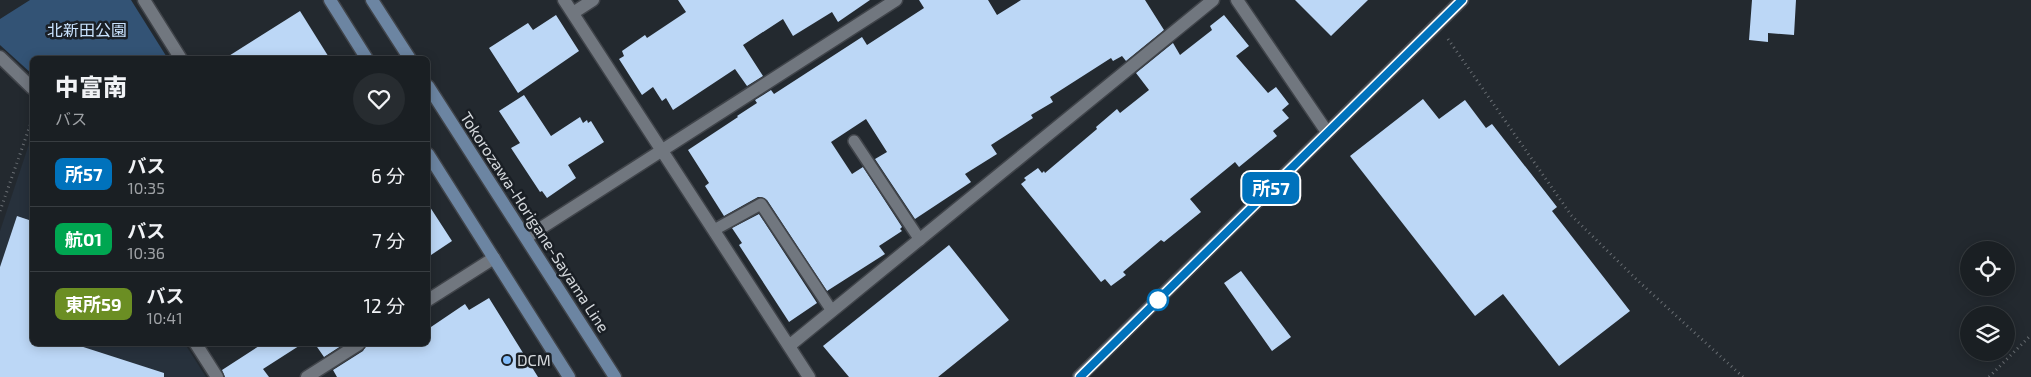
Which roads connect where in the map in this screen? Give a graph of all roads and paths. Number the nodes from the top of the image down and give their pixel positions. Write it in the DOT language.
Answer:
graph roads {
  1 [pos="144,0"];
  2 [pos="330,0"];
  3 [pos="372,0"];
  4 [pos="564,0"];
  5 [pos="593,0"];
  6 [pos="896,0"];
  7 [pos="1213,0"];
  8 [pos="1238,0"];
  9 [pos="1462,0"];
  10 [pos="573,13"];
  11 [pos="1438,24"];
  12 [pos="179,56"];
  13 [pos="365,56"];
  14 [pos="408,56"];
  15 [pos="0,57"];
  16 [pos="30,86"];
  17 [pos="430,89"];
  18 [pos="30,126"];
  19 [pos="1327,132"];
  20 [pos="854,140"];
  21 [pos="662,150"];
  22 [pos="430,157"];
  23 [pos="0,211"];
  24 [pos="714,230"];
  25 [pos="527,237"];
  26 [pos="920,240"];
  27 [pos="494,258"];
  28 [pos="430,299"];
  29 [pos="832,311"];
  30 [pos="2031,335"];
  31 [pos="197,346"];
  32 [pos="356,346"];
  33 [pos="789,346"];
  34 [pos="217,377"];
  35 [pos="307,377"];
  36 [pos="569,377"];
  37 [pos="615,377"];
  38 [pos="809,377"];
  39 [pos="1080,377"];
  40 [pos="1743,377"];
  41 [pos="1989,377"];
  1 -- 12 [label="street"];
  2 -- 13 [label="main road"];
  3 -- 14 [label="main road"];
  4 -- 10 [label="street"];
  5 -- 10 [label="street"];
  6 -- 21 [label="street"];
  7 -- 26 [label="street"];
  8 -- 19 [label="street"];
  9 -- 11 [label="street"];
  10 -- 21 [label="street"];
  11 -- 19 [label="street"];
  11 -- 40 [label="path"];
  15 -- 16 [label="street"];
  17 -- 25 [label="main road, Tokorozawa-Horigane-Sayama Line"];
  18 -- 23 [label="path"];
  19 -- 39 [label="street"];
  20 -- 26 [label="lane"];
  21 -- 24 [label="street"];
  21 -- 25 [label="street"];
  22 -- 27 [label="main road"];
  24 -- 29 [label="lane"];
  24 -- 33 [label="street"];
  25 -- 37 [label="main road, Tokorozawa-Horigane-Sayama Line"];
  26 -- 29 [label="street"];
  27 -- 28 [label="street"];
  27 -- 36 [label="main road"];
  29 -- 33 [label="street"];
  30 -- 41 [label="path"];
  31 -- 34 [label="street"];
  32 -- 35 [label="street"];
  33 -- 38 [label="street"];
}
